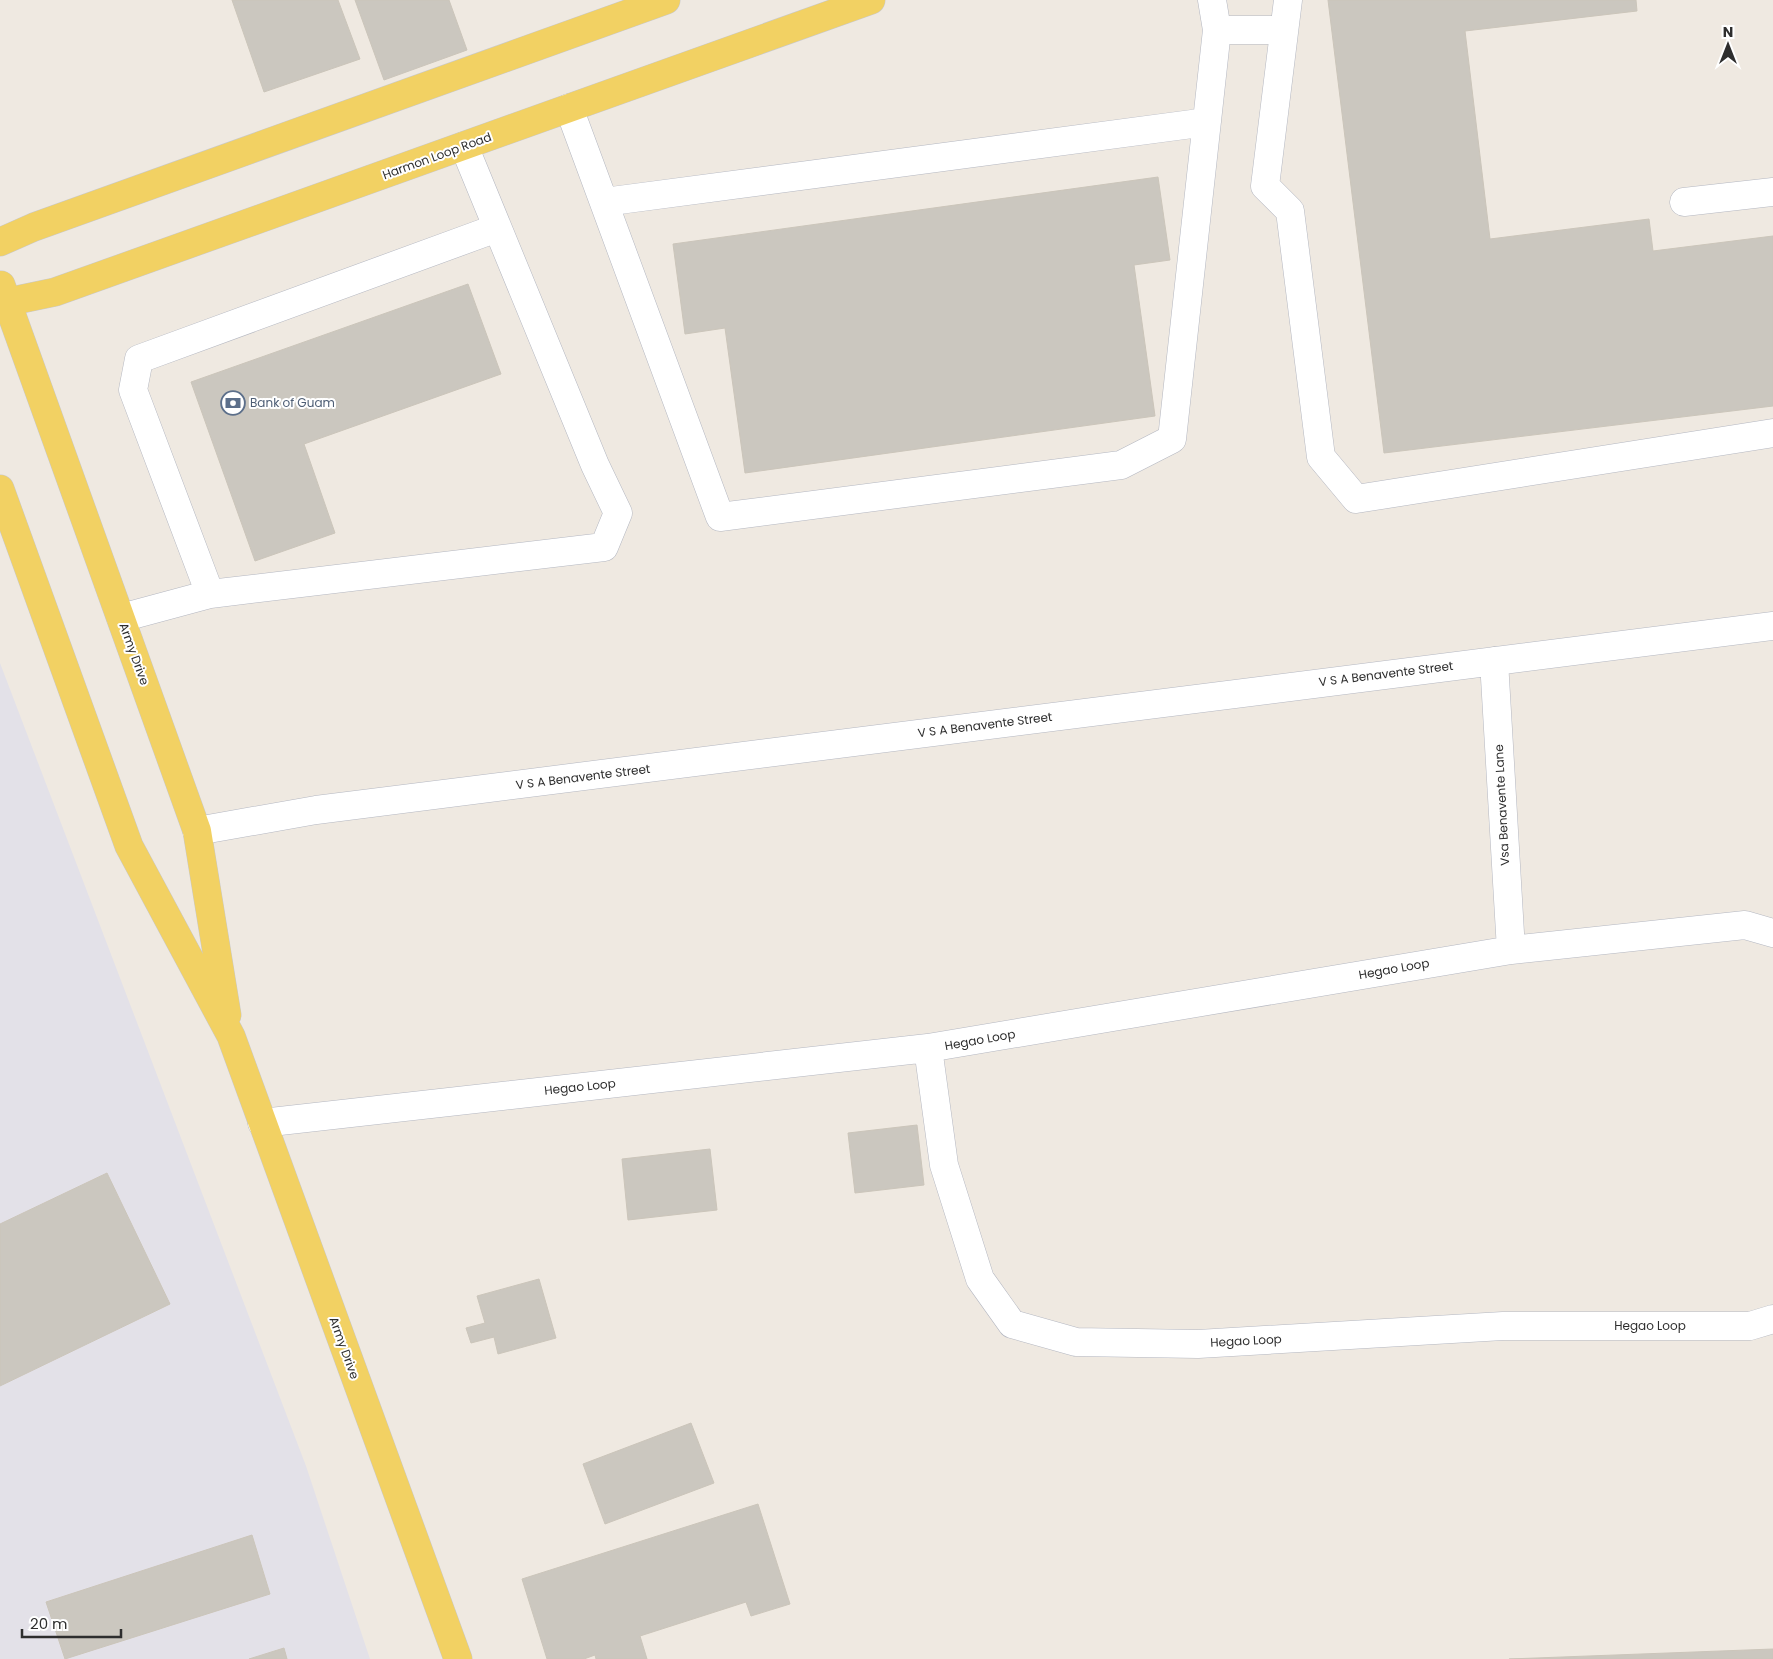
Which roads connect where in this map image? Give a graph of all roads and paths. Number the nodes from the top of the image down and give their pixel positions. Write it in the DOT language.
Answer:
graph roads {
  1 [pos="666,0"];
  2 [pos="871,0"];
  3 [pos="1212,0"];
  4 [pos="1288,0"];
  5 [pos="1217,30"];
  6 [pos="1284,30"];
  7 [pos="569,108"];
  8 [pos="1207,122"];
  9 [pos="464,146"];
  10 [pos="1773,192"];
  11 [pos="604,202"];
  12 [pos="1684,202"];
  13 [pos="497,228"];
  14 [pos="0,242"];
  15 [pos="2,295"];
  16 [pos="1773,433"];
  17 [pos="0,489"];
  18 [pos="210,594"];
  19 [pos="121,618"];
  20 [pos="1773,626"];
  21 [pos="1494,661"];
  22 [pos="197,831"];
  23 [pos="1773,933"];
  24 [pos="1511,950"];
  25 [pos="231,1036"];
  26 [pos="928,1048"];
  27 [pos="262,1123"];
  28 [pos="1773,1319"];
  29 [pos="458,1659"];
  1 -- 14 [label="main road"];
  2 -- 7 [label="main road, Harmon Loop Road"];
  3 -- 5 [label="street"];
  4 -- 6 [label="street"];
  5 -- 6 [label="street"];
  5 -- 8 [label="street"];
  6 -- 16 [label="street"];
  7 -- 9 [label="main road, Harmon Loop Road"];
  7 -- 11 [label="street"];
  8 -- 11 [label="street"];
  8 -- 11 [label="street"];
  9 -- 13 [label="street"];
  9 -- 15 [label="main road, Harmon Loop Road"];
  10 -- 12 [label="street"];
  13 -- 18 [label="street"];
  13 -- 18 [label="street"];
  15 -- 19 [label="main road, Army Drive"];
  17 -- 25 [label="main road, Army Drive"];
  18 -- 19 [label="street"];
  19 -- 22 [label="main road, Army Drive"];
  20 -- 21 [label="street, V S A Benavente Street"];
  21 -- 22 [label="street, V S A Benavente Street"];
  21 -- 24 [label="street, Vsa Benavente Lane"];
  22 -- 25 [label="main road, Army Drive"];
  23 -- 24 [label="street, Hegao Loop"];
  24 -- 26 [label="street, Hegao Loop"];
  25 -- 27 [label="main road, Army Drive"];
  26 -- 27 [label="street, Hegao Loop"];
  26 -- 28 [label="street, Hegao Loop"];
  27 -- 29 [label="main road, Army Drive"];
}
